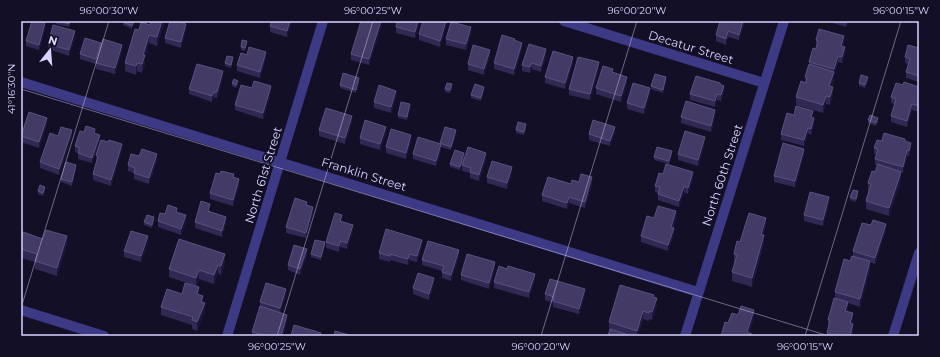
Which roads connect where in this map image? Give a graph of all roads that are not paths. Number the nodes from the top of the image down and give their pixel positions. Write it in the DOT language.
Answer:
graph roads {
  1 [pos="323,21"];
  2 [pos="564,21"];
  3 [pos="784,21"];
  4 [pos="21,82"];
  5 [pos="764,83"];
  6 [pos="280,162"];
  7 [pos="919,253"];
  8 [pos="698,292"];
  9 [pos="21,310"];
  10 [pos="104,336"];
  11 [pos="226,336"];
  12 [pos="685,336"];
  13 [pos="893,336"];
  1 -- 6 [label="street, North 61st Street"];
  2 -- 5 [label="street, Decatur Street"];
  3 -- 5 [label="street, North 60th Street"];
  4 -- 6 [label="street, Franklin Street"];
  5 -- 8 [label="street, North 60th Street"];
  6 -- 8 [label="street, Franklin Street"];
  6 -- 11 [label="street, North 61st Street"];
  7 -- 13 [label="street"];
  8 -- 12 [label="street, North 60th Street"];
  9 -- 10 [label="street"];
}
